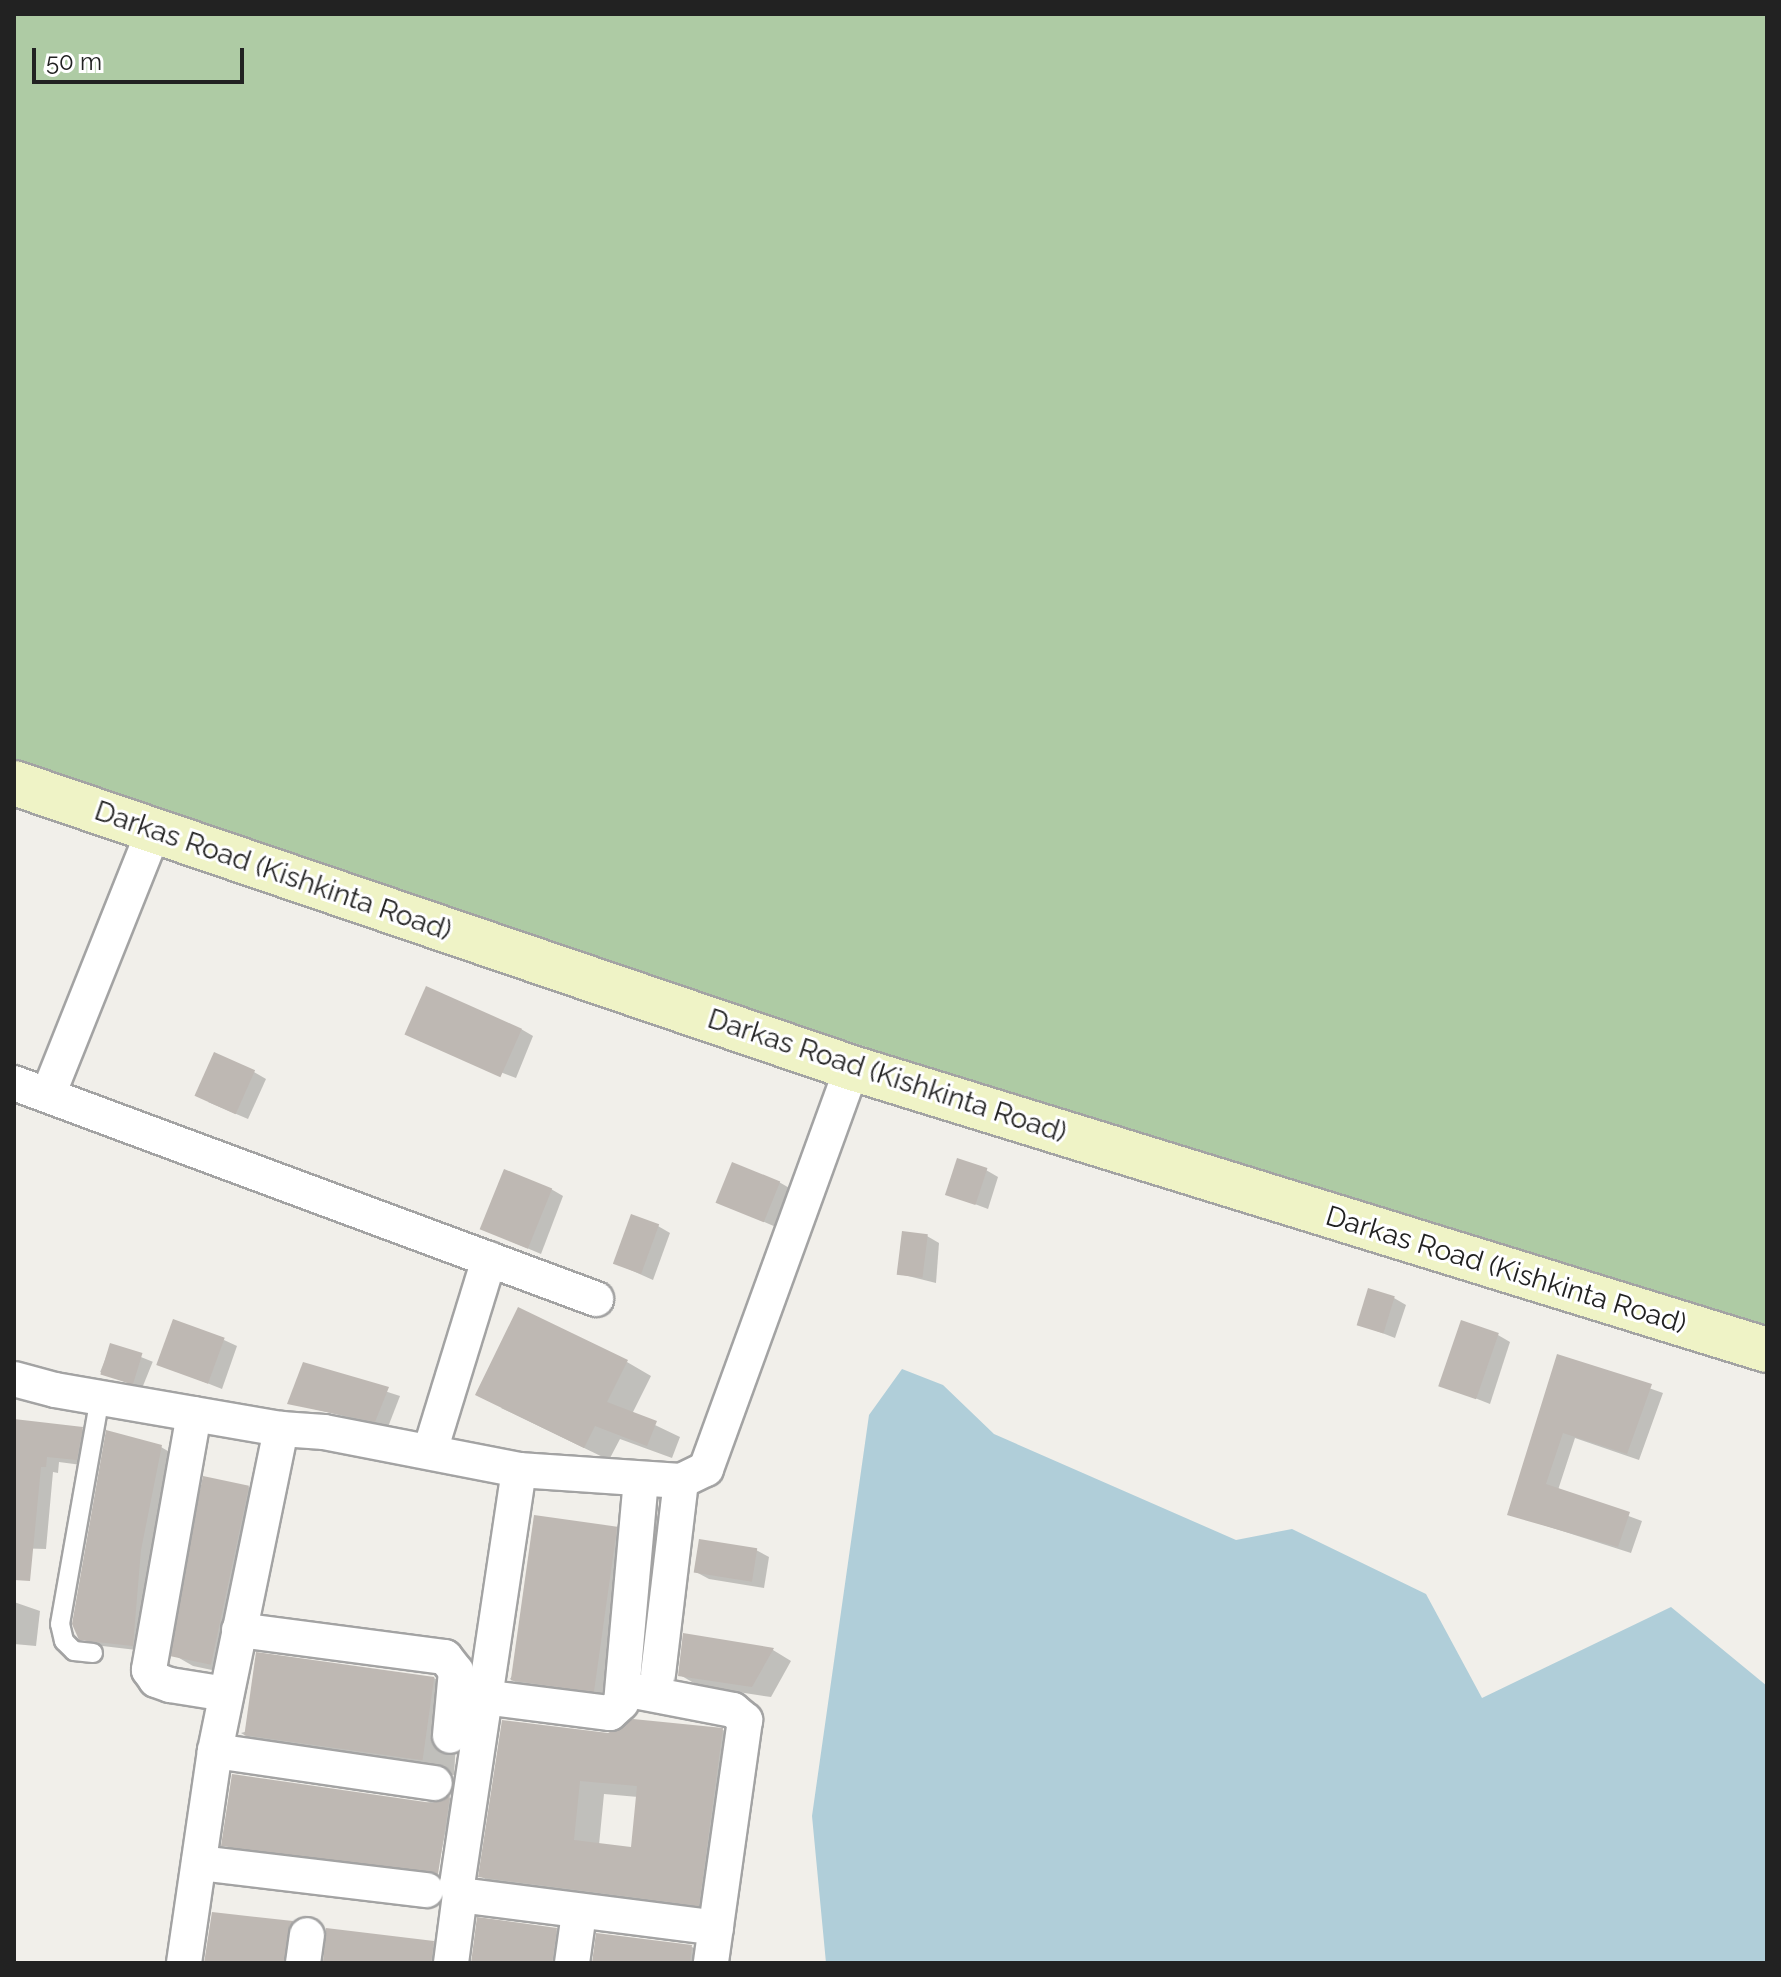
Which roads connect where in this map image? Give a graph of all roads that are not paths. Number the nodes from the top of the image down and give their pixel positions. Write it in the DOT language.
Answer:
graph roads {
  1 [pos="14,783"];
  2 [pos="154,830"];
  3 [pos="852,1068"];
  4 [pos="14,1083"];
  5 [pos="48,1095"];
  6 [pos="489,1259"];
  7 [pos="596,1299"];
  8 [pos="1767,1350"];
  9 [pos="14,1379"];
  10 [pos="100,1398"];
  11 [pos="194,1414"];
  12 [pos="281,1429"];
  13 [pos="430,1451"];
  14 [pos="519,1470"];
  15 [pos="641,1481"];
  16 [pos="681,1481"];
  17 [pos="239,1630"];
  18 [pos="93,1653"];
  19 [pos="658,1674"];
  20 [pos="624,1689"];
  21 [pos="226,1694"];
  22 [pos="483,1697"];
  23 [pos="450,1736"];
  24 [pos="215,1751"];
  25 [pos="435,1783"];
  26 [pos="199,1863"];
  27 [pos="440,1901"];
  28 [pos="579,1913"];
  29 [pos="716,1928"];
  30 [pos="184,1963"];
  31 [pos="428,1963"];
  32 [pos="451,1963"];
  33 [pos="572,1963"];
  34 [pos="711,1963"];
  1 -- 2 [label="main road, Darkas Road (Kishkinta Road)"];
  2 -- 3 [label="main road, Darkas Road (Kishkinta Road)"];
  2 -- 5 [label="street"];
  3 -- 8 [label="main road, Darkas Road (Kishkinta Road)"];
  3 -- 16 [label="street"];
  4 -- 5 [label="street"];
  5 -- 6 [label="street"];
  6 -- 7 [label="street"];
  6 -- 13 [label="street"];
  9 -- 10 [label="street"];
  10 -- 11 [label="street"];
  10 -- 18 [label="lane"];
  11 -- 12 [label="street"];
  11 -- 21 [label="street"];
  12 -- 13 [label="street"];
  12 -- 17 [label="street"];
  13 -- 14 [label="street"];
  14 -- 15 [label="street"];
  14 -- 22 [label="street"];
  15 -- 16 [label="street"];
  15 -- 20 [label="street"];
  16 -- 19 [label="street"];
  17 -- 21 [label="street"];
  17 -- 23 [label="street"];
  20 -- 22 [label="street"];
  20 -- 29 [label="street"];
  21 -- 24 [label="street"];
  22 -- 27 [label="street"];
  24 -- 25 [label="street"];
  24 -- 26 [label="street"];
  26 -- 27 [label="street"];
  26 -- 30 [label="street"];
  27 -- 28 [label="street"];
  27 -- 31 [label="street"];
  27 -- 32 [label="street"];
  28 -- 29 [label="street"];
  28 -- 33 [label="street"];
  29 -- 34 [label="street"];
}
